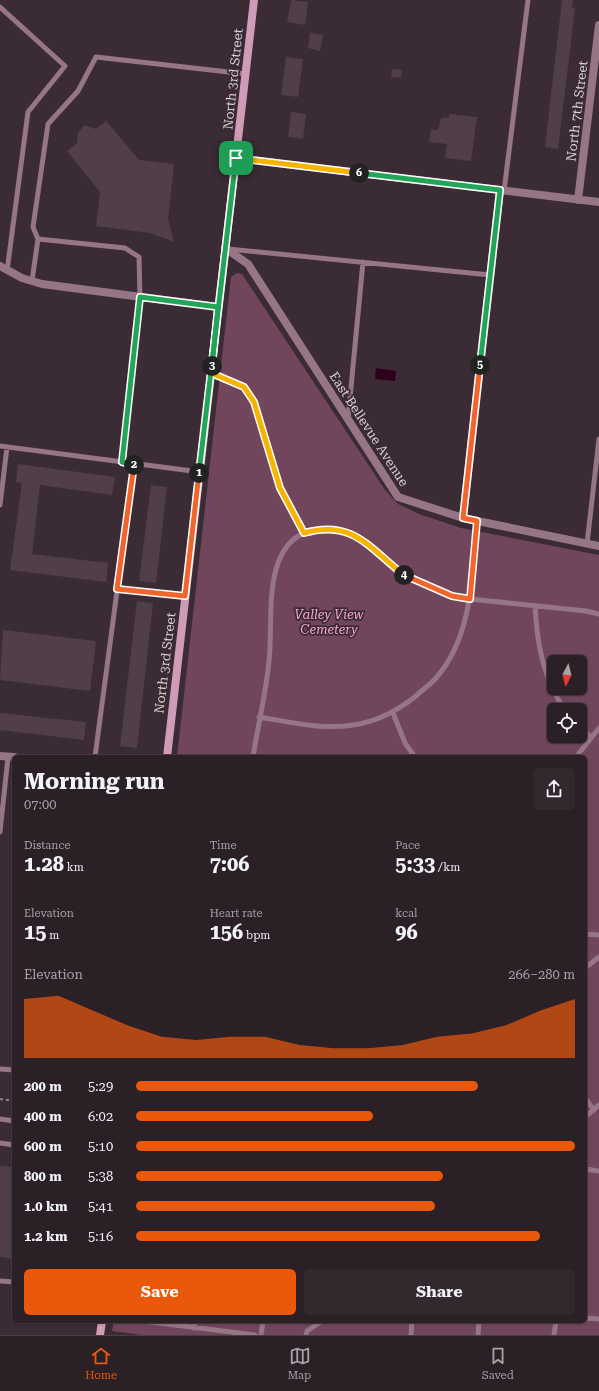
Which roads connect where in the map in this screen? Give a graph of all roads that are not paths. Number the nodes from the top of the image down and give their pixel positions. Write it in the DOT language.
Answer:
graph roads {
  1 [pos="254,0"];
  2 [pos="528,0"];
  3 [pos="0,6"];
  4 [pos="599,25"];
  5 [pos="246,74"];
  6 [pos="236,158"];
  7 [pos="502,190"];
  8 [pos="578,200"];
  9 [pos="599,202"];
  10 [pos="38,240"];
  11 [pos="225,248"];
  12 [pos="363,262"];
  13 [pos="4,268"];
  14 [pos="490,275"];
  15 [pos="32,281"];
  16 [pos="140,297"];
  17 [pos="218,307"];
  18 [pos="211,373"];
  19 [pos="348,420"];
  20 [pos="599,439"];
  21 [pos="0,446"];
  22 [pos="7,447"];
  23 [pos="122,462"];
  24 [pos="134,464"];
  25 [pos="200,472"];
  26 [pos="0,505"];
  27 [pos="463,518"];
  28 [pos="477,521"];
  29 [pos="304,533"];
  30 [pos="587,544"];
  31 [pos="599,546"];
  32 [pos="117,589"];
  33 [pos="185,596"];
  34 [pos="470,599"];
  35 [pos="534,606"];
  36 [pos="599,614"];
  37 [pos="561,703"];
  38 [pos="392,713"];
  39 [pos="259,717"];
  40 [pos="599,728"];
  41 [pos="587,733"];
  42 [pos="591,737"];
  43 [pos="95,755"];
  44 [pos="167,755"];
  45 [pos="253,755"];
  46 [pos="414,755"];
  47 [pos="578,755"];
  48 [pos="7,757"];
  49 [pos="0,832"];
  50 [pos="587,934"];
  51 [pos="599,935"];
  52 [pos="599,957"];
  53 [pos="587,966"];
  54 [pos="0,1069"];
  55 [pos="12,1070"];
  56 [pos="587,1101"];
  57 [pos="599,1105"];
  58 [pos="594,1110"];
  59 [pos="587,1115"];
  60 [pos="0,1119"];
  61 [pos="12,1121"];
  62 [pos="0,1143"];
  63 [pos="12,1144"];
  64 [pos="587,1169"];
  65 [pos="599,1171"];
  66 [pos="0,1281"];
  67 [pos="12,1282"];
  68 [pos="587,1318"];
  69 [pos="599,1319"];
  70 [pos="102,1323"];
  71 [pos="158,1323"];
  72 [pos="195,1323"];
  73 [pos="263,1323"];
  74 [pos="319,1323"];
  75 [pos="412,1323"];
  76 [pos="479,1323"];
  77 [pos="556,1323"];
  78 [pos="194,1328"];
  79 [pos="100,1335"];
  80 [pos="255,1335"];
  81 [pos="261,1335"];
  82 [pos="306,1335"];
  83 [pos="411,1335"];
  84 [pos="478,1335"];
  85 [pos="554,1335"];
  1 -- 5 [label="main road, North 3rd Street"];
  2 -- 7 [label="lane"];
  3 -- 13 [label="lane"];
  4 -- 8 [label="street, North 7th Street"];
  5 -- 6 [label="main road, North 3rd Street"];
  5 -- 10 [label="lane"];
  6 -- 7 [label="street"];
  6 -- 11 [label="main road, North 3rd Street"];
  7 -- 8 [label="street"];
  7 -- 14 [label="street"];
  8 -- 9 [label="street"];
  10 -- 15 [label="lane"];
  10 -- 16 [label="lane"];
  11 -- 12 [label="lane"];
  11 -- 17 [label="main road, North 3rd Street"];
  11 -- 19 [label="street, East Bellevue Avenue"];
  12 -- 14 [label="lane"];
  12 -- 19 [label="lane"];
  13 -- 15 [label="street"];
  14 -- 27 [label="street"];
  15 -- 16 [label="street"];
  16 -- 17 [label="street"];
  16 -- 23 [label="lane"];
  17 -- 18 [label="main road, North 3rd Street"];
  18 -- 25 [label="main road, North 3rd Street"];
  18 -- 29 [label="lane"];
  19 -- 27 [label="street, East Bellevue Avenue"];
  20 -- 30 [label="lane"];
  21 -- 22 [label="lane"];
  22 -- 23 [label="lane"];
  22 -- 26 [label="lane"];
  23 -- 24 [label="lane"];
  24 -- 25 [label="lane"];
  24 -- 32 [label="lane"];
  25 -- 33 [label="main road, North 3rd Street"];
  27 -- 28 [label="street, East Bellevue Avenue"];
  28 -- 30 [label="street, East Bellevue Avenue"];
  28 -- 34 [label="lane"];
  29 -- 34 [label="lane"];
  29 -- 39 [label="lane"];
  30 -- 31 [label="street, East Bellevue Avenue"];
  32 -- 33 [label="lane"];
  32 -- 43 [label="lane"];
  33 -- 44 [label="main road, North 3rd Street"];
  34 -- 35 [label="lane"];
  34 -- 38 [label="lane"];
  35 -- 36 [label="lane"];
  35 -- 37 [label="lane"];
  38 -- 39 [label="lane"];
  38 -- 46 [label="lane"];
  39 -- 45 [label="lane"];
  40 -- 42 [label="lane"];
  41 -- 42 [label="lane"];
  42 -- 47 [label="lane"];
  48 -- 49 [label="lane"];
  50 -- 51 [label="lane"];
  52 -- 53 [label="lane"];
  54 -- 55 [label="lane"];
  56 -- 58 [label="lane"];
  57 -- 58 [label="lane"];
  58 -- 59 [label="lane"];
  60 -- 61 [label="lane"];
  62 -- 63 [label="lane"];
  64 -- 65 [label="lane"];
  66 -- 67 [label="lane"];
  68 -- 69 [label="lane"];
  70 -- 79 [label="main road"];
  71 -- 78 [label="lane"];
  72 -- 78 [label="lane"];
  73 -- 81 [label="lane"];
  74 -- 82 [label="lane"];
  75 -- 83 [label="lane"];
  76 -- 84 [label="lane"];
  77 -- 85 [label="lane"];
  78 -- 80 [label="lane"];
}
